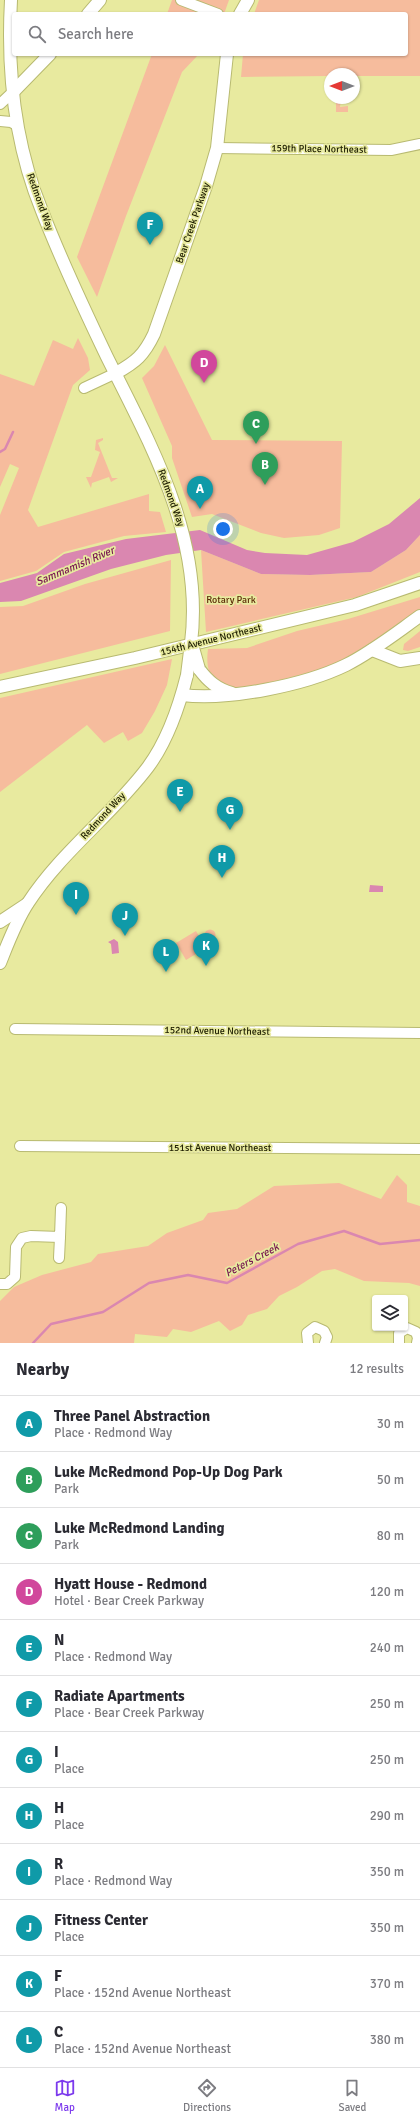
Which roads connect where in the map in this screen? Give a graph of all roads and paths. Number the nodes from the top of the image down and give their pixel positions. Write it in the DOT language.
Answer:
graph roads {
  1 [pos="11,0"];
  2 [pos="100,0"];
  3 [pos="181,0"];
  4 [pos="239,0"];
  5 [pos="248,0"];
  6 [pos="90,12"];
  7 [pos="213,12"];
  8 [pos="236,12"];
  9 [pos="241,12"];
  10 [pos="48,56"];
  11 [pos="227,56"];
  12 [pos="14,92"];
  13 [pos="0,104"];
  14 [pos="0,121"];
  15 [pos="18,126"];
  16 [pos="420,144"];
  17 [pos="217,148"];
  18 [pos="116,373"];
  19 [pos="84,388"];
  20 [pos="420,583"];
  21 [pos="420,616"];
  22 [pos="191,643"];
  23 [pos="372,650"];
  24 [pos="420,658"];
  25 [pos="0,687"];
  26 [pos="237,694"];
  27 [pos="182,695"];
  28 [pos="28,903"];
  29 [pos="0,922"];
  30 [pos="4,943"];
  31 [pos="0,963"];
  32 [pos="15,1029"];
  33 [pos="420,1033"];
  34 [pos="20,1146"];
  35 [pos="420,1150"];
  36 [pos="61,1208"];
  37 [pos="60,1237"];
  38 [pos="59,1258"];
  39 [pos="0,1284"];
  40 [pos="308,1343"];
  41 [pos="325,1343"];
  42 [pos="399,1343"];
  43 [pos="417,1343"];
  1 -- 12 [label="main road, Redmond Way"];
  2 -- 6 [label="main road"];
  3 -- 7 [label="street"];
  4 -- 8 [label="main road"];
  5 -- 9 [label="main road"];
  10 -- 12 [label="main road"];
  11 -- 17 [label="main road, Bear Creek Parkway"];
  12 -- 13 [label="street"];
  12 -- 15 [label="main road, Redmond Way"];
  14 -- 15 [label="street"];
  15 -- 18 [label="main road, Redmond Way"];
  16 -- 17 [label="street, 159th Place Northeast"];
  17 -- 18 [label="main road, Bear Creek Parkway"];
  18 -- 19 [label="street"];
  18 -- 22 [label="main road, Redmond Way"];
  20 -- 25 [label="main road, 154th Avenue Northeast"];
  21 -- 23 [label="main road"];
  22 -- 26 [label="main road, bridge"];
  22 -- 27 [label="main road, Redmond Way, bridge"];
  23 -- 24 [label="main road"];
  23 -- 26 [label="main road"];
  26 -- 27 [label="main road"];
  27 -- 28 [label="main road, Redmond Way"];
  28 -- 29 [label="main road"];
  28 -- 30 [label="main road, Redmond Way"];
  30 -- 31 [label="main road, Redmond Way"];
  32 -- 33 [label="street, 152nd Avenue Northeast"];
  34 -- 35 [label="street, 151st Avenue Northeast"];
  36 -- 37 [label="street"];
  37 -- 38 [label="street"];
  37 -- 39 [label="street"];
  40 -- 41 [label="street"];
  42 -- 43 [label="street"];
}
